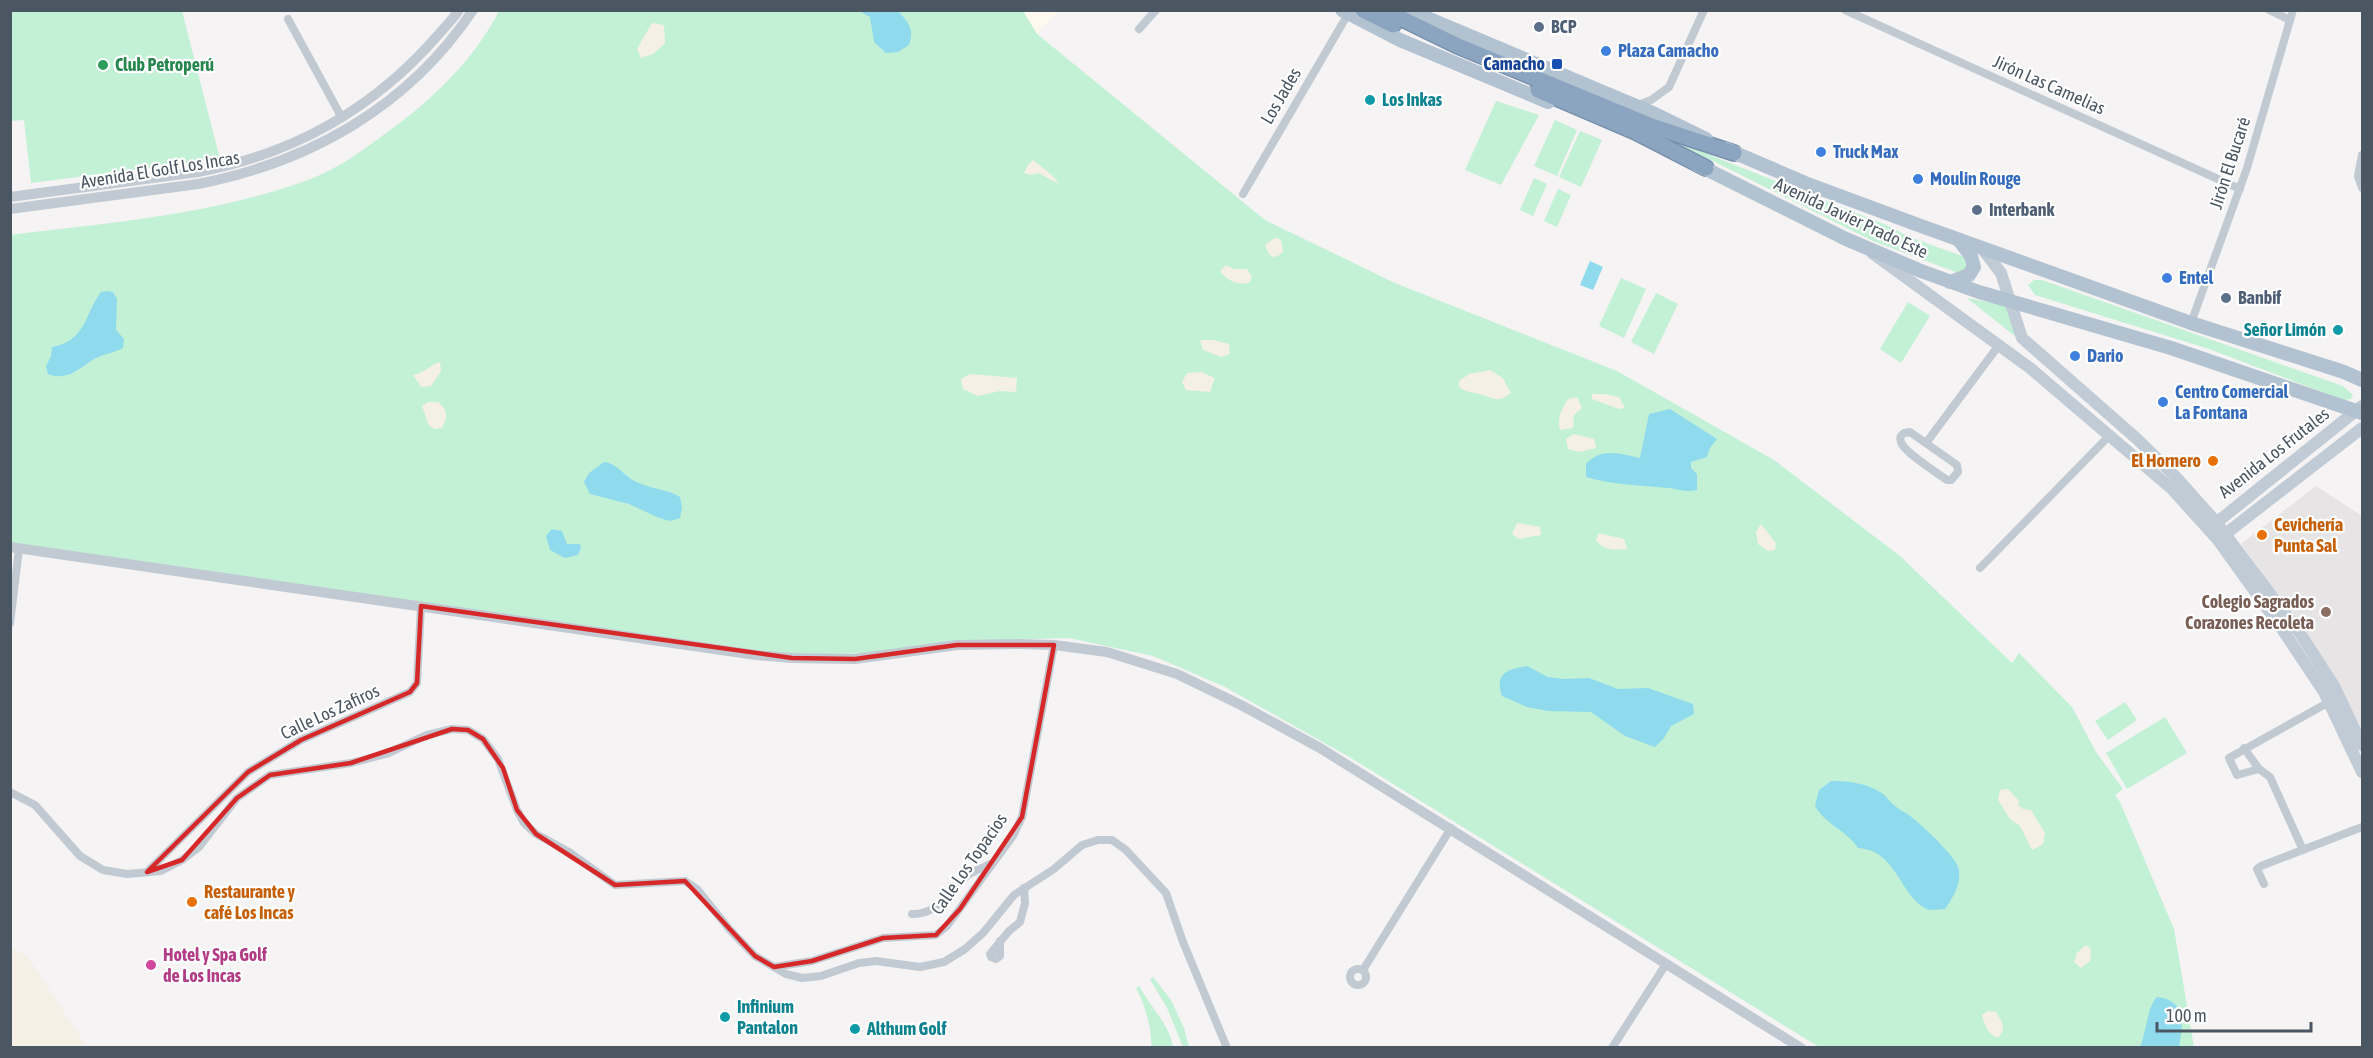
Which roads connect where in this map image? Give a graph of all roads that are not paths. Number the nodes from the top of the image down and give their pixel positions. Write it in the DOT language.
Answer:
graph roads {
  1 [pos="459,10"];
  2 [pos="473,10"];
  3 [pos="1156,10"];
  4 [pos="1364,10"];
  5 [pos="1384,10"];
  6 [pos="1704,10"];
  7 [pos="1845,10"];
  8 [pos="2269,10"];
  9 [pos="2293,10"];
  10 [pos="1345,12"];
  11 [pos="288,19"];
  12 [pos="2290,20"];
  13 [pos="1409,23"];
  14 [pos="1139,29"];
  15 [pos="1635,106"];
  16 [pos="342,118"];
  17 [pos="1734,153"];
  18 [pos="2362,155"];
  19 [pos="2360,166"];
  20 [pos="1706,168"];
  21 [pos="2362,188"];
  22 [pos="2240,189"];
  23 [pos="1243,194"];
  24 [pos="10,197"];
  25 [pos="10,209"];
  26 [pos="1958,239"];
  27 [pos="1981,247"];
  28 [pos="1866,249"];
  29 [pos="1950,282"];
  30 [pos="2011,301"];
  31 [pos="2191,324"];
  32 [pos="1999,345"];
  33 [pos="2362,380"];
  34 [pos="2361,410"];
  35 [pos="2362,428"];
  36 [pos="2110,435"];
  37 [pos="2321,440"];
  38 [pos="1926,442"];
  39 [pos="2332,452"];
  40 [pos="2249,495"];
  41 [pos="2257,509"];
  42 [pos="2212,525"];
  43 [pos="2222,537"];
  44 [pos="15,548"];
  45 [pos="1980,568"];
  46 [pos="421,606"];
  47 [pos="10,623"];
  48 [pos="1054,645"];
  49 [pos="2329,702"];
  50 [pos="2362,745"];
  51 [pos="2244,748"];
  52 [pos="2259,769"];
  53 [pos="2362,772"];
  54 [pos="10,792"];
  55 [pos="2362,827"];
  56 [pos="1451,828"];
  57 [pos="2303,850"];
  58 [pos="991,864"];
  59 [pos="147,872"];
  60 [pos="2264,884"];
  61 [pos="1024,888"];
  62 [pos="912,914"];
  63 [pos="1000,941"];
  64 [pos="1666,964"];
  65 [pos="774,967"];
  66 [pos="1363,970"];
  67 [pos="1227,1047"];
  68 [pos="1612,1047"];
  69 [pos="1801,1047"];
  1 -- 16 [label="street, Avenida El Golf Los Incas"];
  2 -- 25 [label="street, Avenida El Golf Los Incas"];
  3 -- 14 [label="street"];
  4 -- 13 [label="highway"];
  5 -- 13 [label="highway"];
  6 -- 15 [label="street"];
  7 -- 22 [label="street, Jirón Las Camelias"];
  8 -- 12 [label="street"];
  9 -- 12 [label="street, Jirón El Bucaré"];
  10 -- 20 [label="main road, Avenida Javier Prado Este"];
  10 -- 23 [label="street, Los Jades"];
  11 -- 16 [label="street"];
  12 -- 22 [label="street, Jirón El Bucaré"];
  13 -- 15 [label="main road, Avenida Javier Prado Este"];
  13 -- 17 [label="highway"];
  13 -- 20 [label="highway"];
  15 -- 17 [label="main road, Avenida Javier Prado Este"];
  16 -- 24 [label="street, Avenida El Golf Los Incas"];
  17 -- 26 [label="main road, Avenida Javier Prado Este"];
  18 -- 19 [label="street"];
  19 -- 21 [label="street"];
  20 -- 28 [label="main road, Avenida Javier Prado Este"];
  22 -- 31 [label="street, Jirón El Bucaré"];
  26 -- 27 [label="main road, Avenida Javier Prado Este"];
  26 -- 29 [label="main road"];
  27 -- 30 [label="main road"];
  27 -- 31 [label="main road, Avenida Javier Prado Este"];
  28 -- 29 [label="main road, Avenida Javier Prado Este"];
  28 -- 32 [label="main road"];
  29 -- 30 [label="main road, Avenida Javier Prado Este"];
  30 -- 34 [label="main road, Avenida Javier Prado Este"];
  30 -- 42 [label="main road"];
  31 -- 33 [label="main road, Avenida Javier Prado Este"];
  32 -- 36 [label="main road"];
  32 -- 38 [label="street"];
  34 -- 37 [label="main road, Avenida Los Frutales"];
  35 -- 39 [label="main road, Avenida Los Frutales"];
  36 -- 42 [label="main road"];
  36 -- 45 [label="street"];
  37 -- 39 [label="main road"];
  37 -- 40 [label="main road, Avenida Los Frutales"];
  38 -- 38 [label="street"];
  39 -- 41 [label="main road, Avenida Los Frutales"];
  40 -- 41 [label="main road"];
  40 -- 42 [label="main road, Avenida Los Frutales"];
  41 -- 43 [label="main road, Avenida Los Frutales"];
  42 -- 43 [label="main road"];
  43 -- 49 [label="main road"];
  43 -- 50 [label="main road"];
  44 -- 46 [label="street"];
  44 -- 47 [label="street"];
  46 -- 48 [label="street"];
  46 -- 59 [label="street, Calle Los Zafiros"];
  48 -- 56 [label="street"];
  48 -- 58 [label="street, Calle Los Topacios"];
  49 -- 51 [label="street"];
  49 -- 53 [label="main road"];
  51 -- 52 [label="street"];
  51 -- 52 [label="street"];
  52 -- 57 [label="street"];
  54 -- 59 [label="street"];
  55 -- 57 [label="street"];
  56 -- 64 [label="street"];
  56 -- 66 [label="street"];
  57 -- 60 [label="street"];
  58 -- 62 [label="street"];
  58 -- 65 [label="street, Calle Los Topacios"];
  59 -- 65 [label="street"];
  61 -- 63 [label="street"];
  61 -- 65 [label="street"];
  61 -- 67 [label="street"];
  64 -- 68 [label="street"];
  64 -- 69 [label="street"];
}
